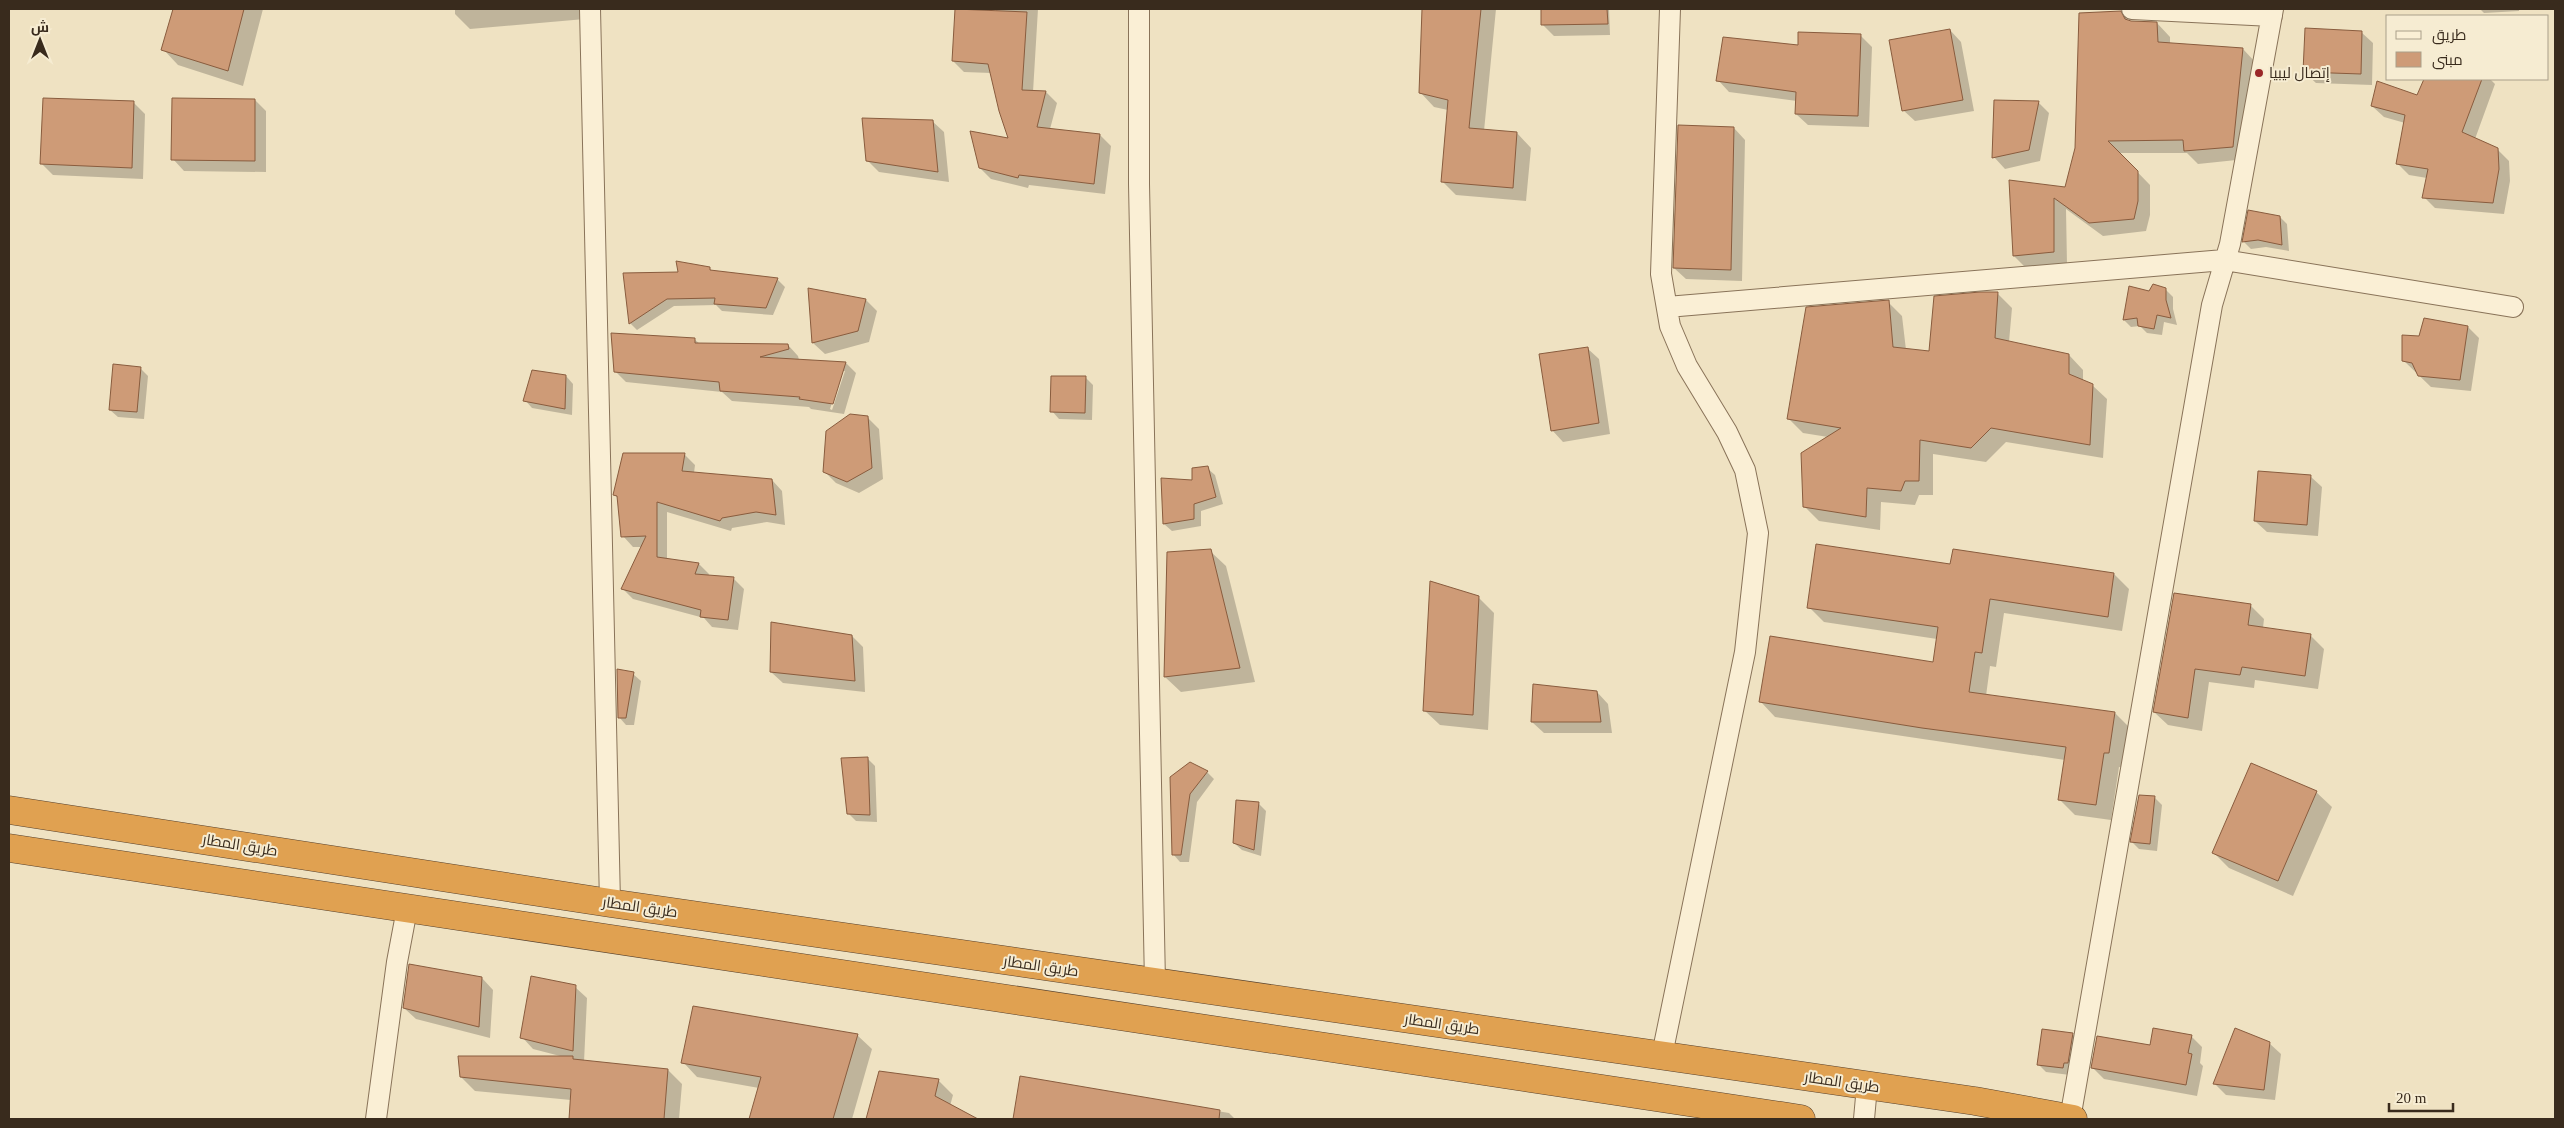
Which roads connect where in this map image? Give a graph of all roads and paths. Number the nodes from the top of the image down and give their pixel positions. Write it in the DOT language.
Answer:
graph roads {
  1 [pos="590,9"];
  2 [pos="1139,9"];
  3 [pos="1670,9"];
  4 [pos="2132,9"];
  5 [pos="2273,12"];
  6 [pos="2224,260"];
  7 [pos="1666,307"];
  8 [pos="2514,307"];
  9 [pos="9,810"];
  10 [pos="172,835"];
  11 [pos="9,848"];
  12 [pos="170,872"];
  13 [pos="610,902"];
  14 [pos="407,909"];
  15 [pos="1154,983"];
  16 [pos="1662,1055"];
  17 [pos="1867,1086"];
  18 [pos="376,1119"];
  19 [pos="1801,1119"];
  20 [pos="1864,1119"];
  21 [pos="2072,1119"];
  1 -- 13 [label="street"];
  2 -- 15 [label="street"];
  3 -- 7 [label="street"];
  4 -- 5 [label="street"];
  5 -- 6 [label="street"];
  6 -- 7 [label="street"];
  6 -- 8 [label="street"];
  6 -- 21 [label="street"];
  7 -- 16 [label="street"];
  9 -- 10 [label="highway, طريق المطار"];
  10 -- 12 [label="highway"];
  10 -- 13 [label="highway, طريق المطار"];
  11 -- 12 [label="highway"];
  12 -- 14 [label="highway"];
  13 -- 15 [label="highway, طريق المطار"];
  14 -- 18 [label="street"];
  14 -- 19 [label="highway"];
  15 -- 16 [label="highway, طريق المطار"];
  16 -- 17 [label="highway, طريق المطار"];
  17 -- 20 [label="street"];
  17 -- 21 [label="highway, طريق المطار"];
}
